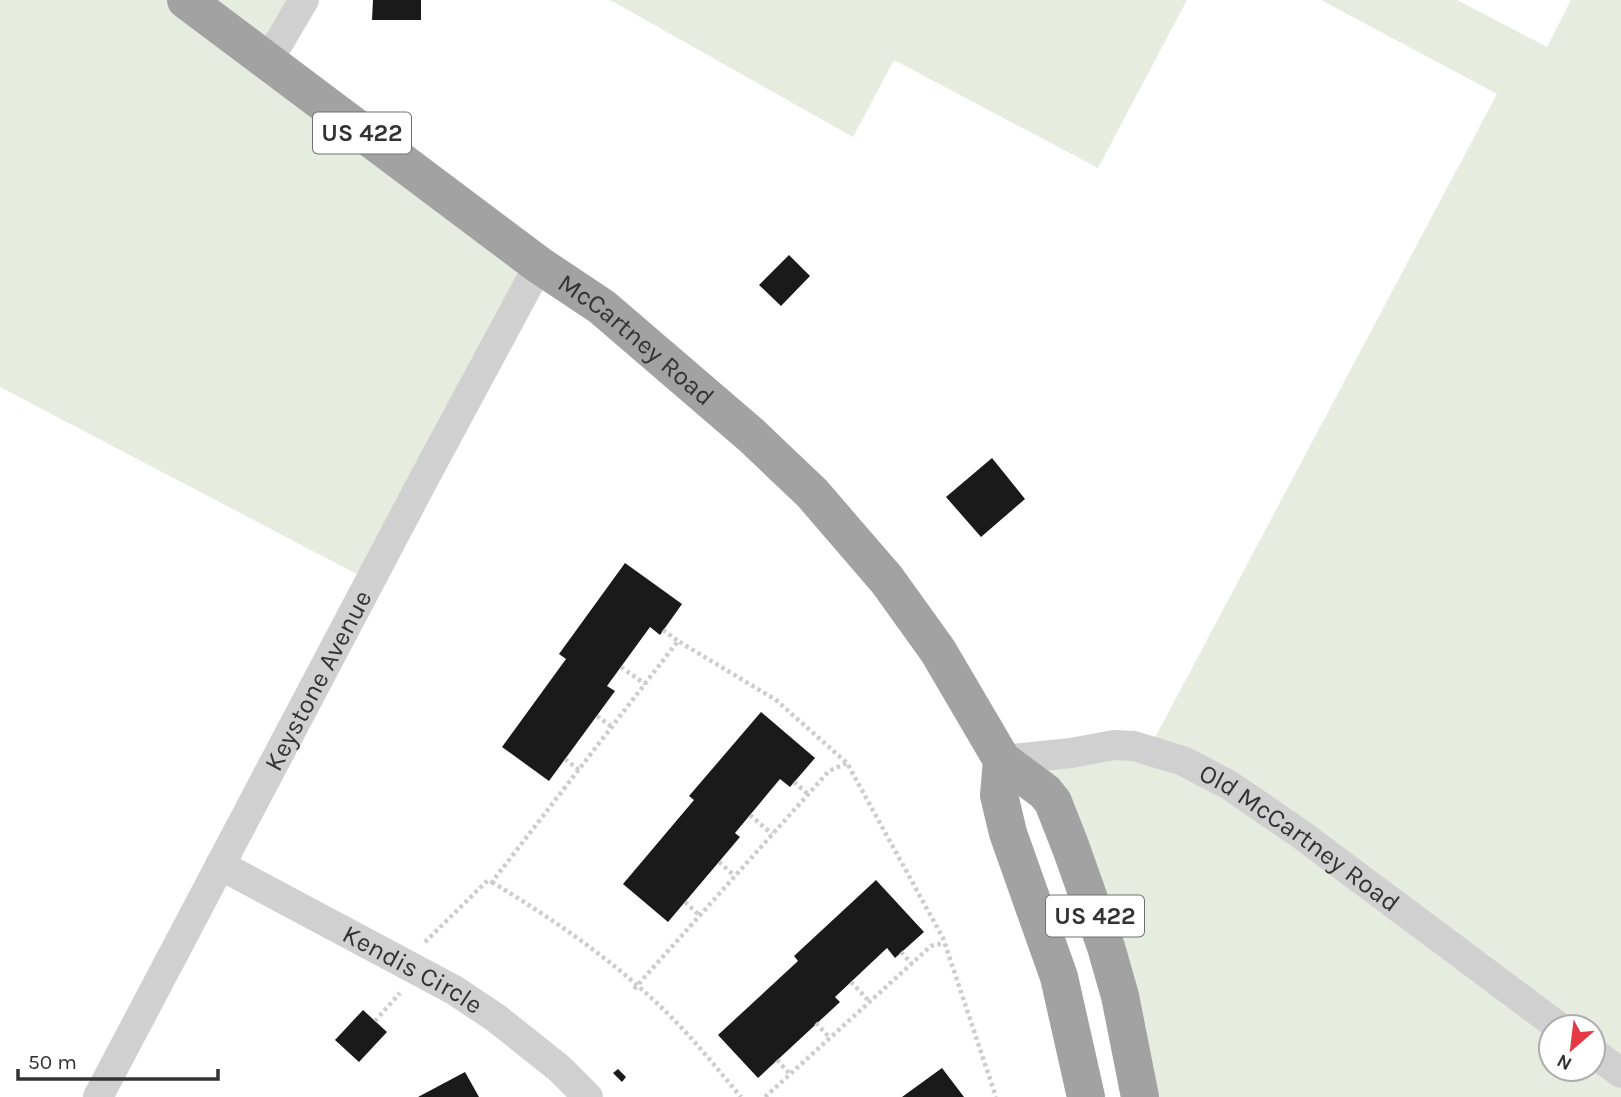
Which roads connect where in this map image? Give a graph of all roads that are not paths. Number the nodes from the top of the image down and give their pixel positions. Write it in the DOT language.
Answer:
graph roads {
  1 [pos="186,0"];
  2 [pos="304,0"];
  3 [pos="268,61"];
  4 [pos="539,265"];
  5 [pos="1002,760"];
  6 [pos="220,865"];
  7 [pos="1540,1013"];
  8 [pos="98,1097"];
  9 [pos="588,1097"];
  10 [pos="1086,1097"];
  11 [pos="1140,1097"];
  1 -- 3 [label="highway, McCartney Road / US 422"];
  2 -- 3 [label="street"];
  3 -- 4 [label="highway, McCartney Road / US 422"];
  4 -- 5 [label="highway, McCartney Road / US 422"];
  4 -- 6 [label="street, Keystone Avenue"];
  5 -- 7 [label="street, Old McCartney Road"];
  5 -- 10 [label="highway, US 422"];
  5 -- 11 [label="highway, McCartney Road / US 422"];
  6 -- 8 [label="street, Keystone Avenue"];
  6 -- 9 [label="street, Kendis Circle"];
}
